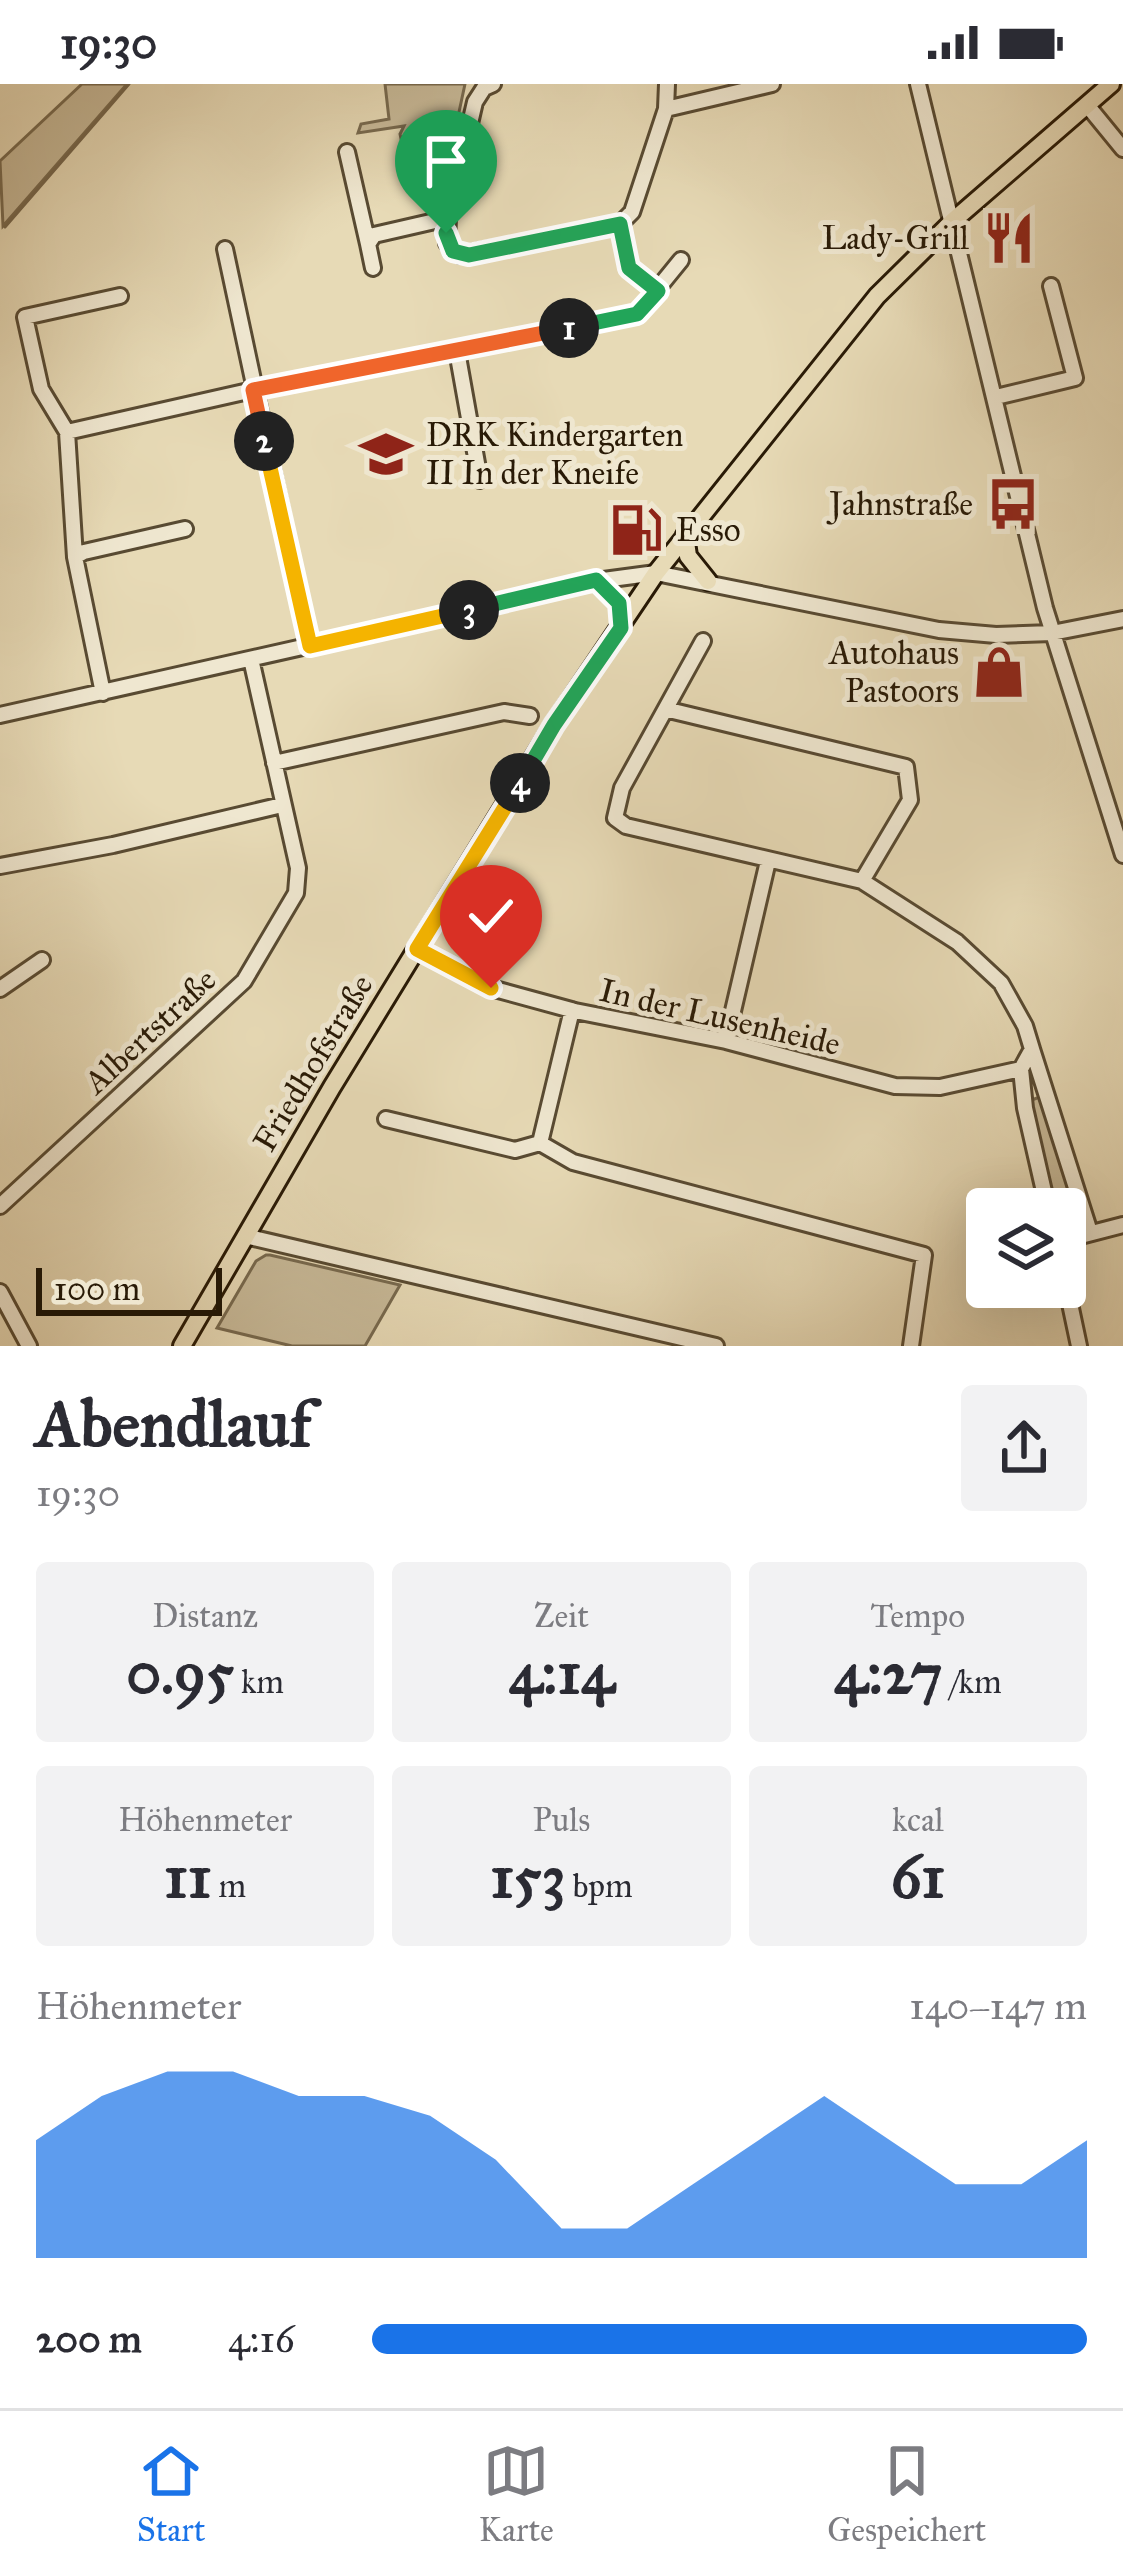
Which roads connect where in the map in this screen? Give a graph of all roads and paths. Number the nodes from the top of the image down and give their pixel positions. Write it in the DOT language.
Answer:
graph roads {
  1 [pos="493,84"];
  2 [pos="667,84"];
  3 [pos="772,84"];
  4 [pos="918,84"];
  5 [pos="1111,84"];
  6 [pos="1087,105"];
  7 [pos="666,110"];
  8 [pos="1123,149"];
  9 [pos="347,152"];
  10 [pos="448,218"];
  11 [pos="954,220"];
  12 [pos="620,224"];
  13 [pos="368,244"];
  14 [pos="225,249"];
  15 [pos="681,260"];
  16 [pos="373,268"];
  17 [pos="1051,286"];
  18 [pos="658,291"];
  19 [pos="120,296"];
  20 [pos="457,351"];
  21 [pos="253,390"];
  22 [pos="996,398"];
  23 [pos="67,432"];
  24 [pos="480,480"];
  25 [pos="184,529"];
  26 [pos="686,536"];
  27 [pos="75,557"];
  28 [pos="656,572"];
  29 [pos="596,580"];
  30 [pos="707,581"];
  31 [pos="1123,620"];
  32 [pos="621,628"];
  33 [pos="1052,634"];
  34 [pos="703,641"];
  35 [pos="310,646"];
  36 [pos="251,658"];
  37 [pos="103,693"];
  38 [pos="669,710"];
  39 [pos="0,715"];
  40 [pos="530,716"];
  41 [pos="274,763"];
  42 [pos="283,805"];
  43 [pos="1123,855"];
  44 [pos="768,861"];
  45 [pos="0,866"];
  46 [pos="862,881"];
  47 [pos="417,949"];
  48 [pos="42,960"];
  49 [pos="0,989"];
  50 [pos="572,1010"];
  51 [pos="726,1041"];
  52 [pos="1032,1049"];
  53 [pos="1021,1069"];
  54 [pos="386,1119"];
  55 [pos="540,1143"];
  56 [pos="1043,1188"];
  57 [pos="0,1206"];
  58 [pos="1123,1226"];
  59 [pos="1090,1232"];
  60 [pos="1086,1233"];
  61 [pos="245,1236"];
  62 [pos="0,1292"];
  63 [pos="1071,1308"];
  64 [pos="29,1346"];
  65 [pos="182,1346"];
  66 [pos="716,1346"];
  67 [pos="911,1346"];
  68 [pos="1079,1346"];
  1 -- 10 [label="street"];
  2 -- 7 [label="street"];
  3 -- 7 [label="street"];
  4 -- 11 [label="street"];
  5 -- 6 [label="main road, Friedhofstraße"];
  6 -- 8 [label="street"];
  6 -- 11 [label="main road, Friedhofstraße"];
  7 -- 12 [label="street"];
  9 -- 13 [label="street"];
  10 -- 12 [label="street"];
  10 -- 13 [label="street"];
  11 -- 22 [label="street"];
  11 -- 26 [label="main road, Friedhofstraße"];
  12 -- 18 [label="street"];
  13 -- 16 [label="street"];
  14 -- 21 [label="street"];
  15 -- 18 [label="street"];
  17 -- 22 [label="street"];
  18 -- 20 [label="street"];
  19 -- 23 [label="street"];
  20 -- 21 [label="street"];
  20 -- 24 [label="street"];
  21 -- 23 [label="street"];
  21 -- 35 [label="street"];
  22 -- 33 [label="street"];
  23 -- 27 [label="street"];
  25 -- 27 [label="street"];
  26 -- 28 [label="main road, Friedhofstraße"];
  26 -- 30 [label="main road"];
  27 -- 37 [label="street"];
  28 -- 29 [label="street"];
  28 -- 30 [label="street"];
  28 -- 32 [label="main road, Friedhofstraße"];
  29 -- 32 [label="main road"];
  29 -- 35 [label="street"];
  30 -- 33 [label="street"];
  31 -- 33 [label="street"];
  32 -- 47 [label="main road, Friedhofstraße"];
  33 -- 43 [label="street"];
  34 -- 38 [label="street"];
  35 -- 36 [label="street"];
  36 -- 37 [label="street"];
  36 -- 41 [label="street, Albertstraße"];
  37 -- 39 [label="street"];
  38 -- 44 [label="street"];
  38 -- 46 [label="street"];
  40 -- 41 [label="street"];
  41 -- 42 [label="street, Albertstraße"];
  42 -- 45 [label="street"];
  42 -- 57 [label="street, Albertstraße"];
  44 -- 46 [label="street"];
  44 -- 51 [label="street"];
  46 -- 52 [label="street"];
  47 -- 50 [label="street, In der Lusenheide"];
  47 -- 61 [label="main road, Friedhofstraße"];
  48 -- 49 [label="street"];
  50 -- 51 [label="street, In der Lusenheide"];
  50 -- 55 [label="street"];
  51 -- 53 [label="street, In der Lusenheide"];
  52 -- 53 [label="street"];
  52 -- 59 [label="street"];
  53 -- 56 [label="street"];
  54 -- 55 [label="street"];
  55 -- 67 [label="street"];
  58 -- 59 [label="street"];
  59 -- 60 [label="street"];
  61 -- 65 [label="main road, Friedhofstraße"];
  61 -- 66 [label="street"];
  62 -- 64 [label="street"];
  63 -- 68 [label="street"];
}
